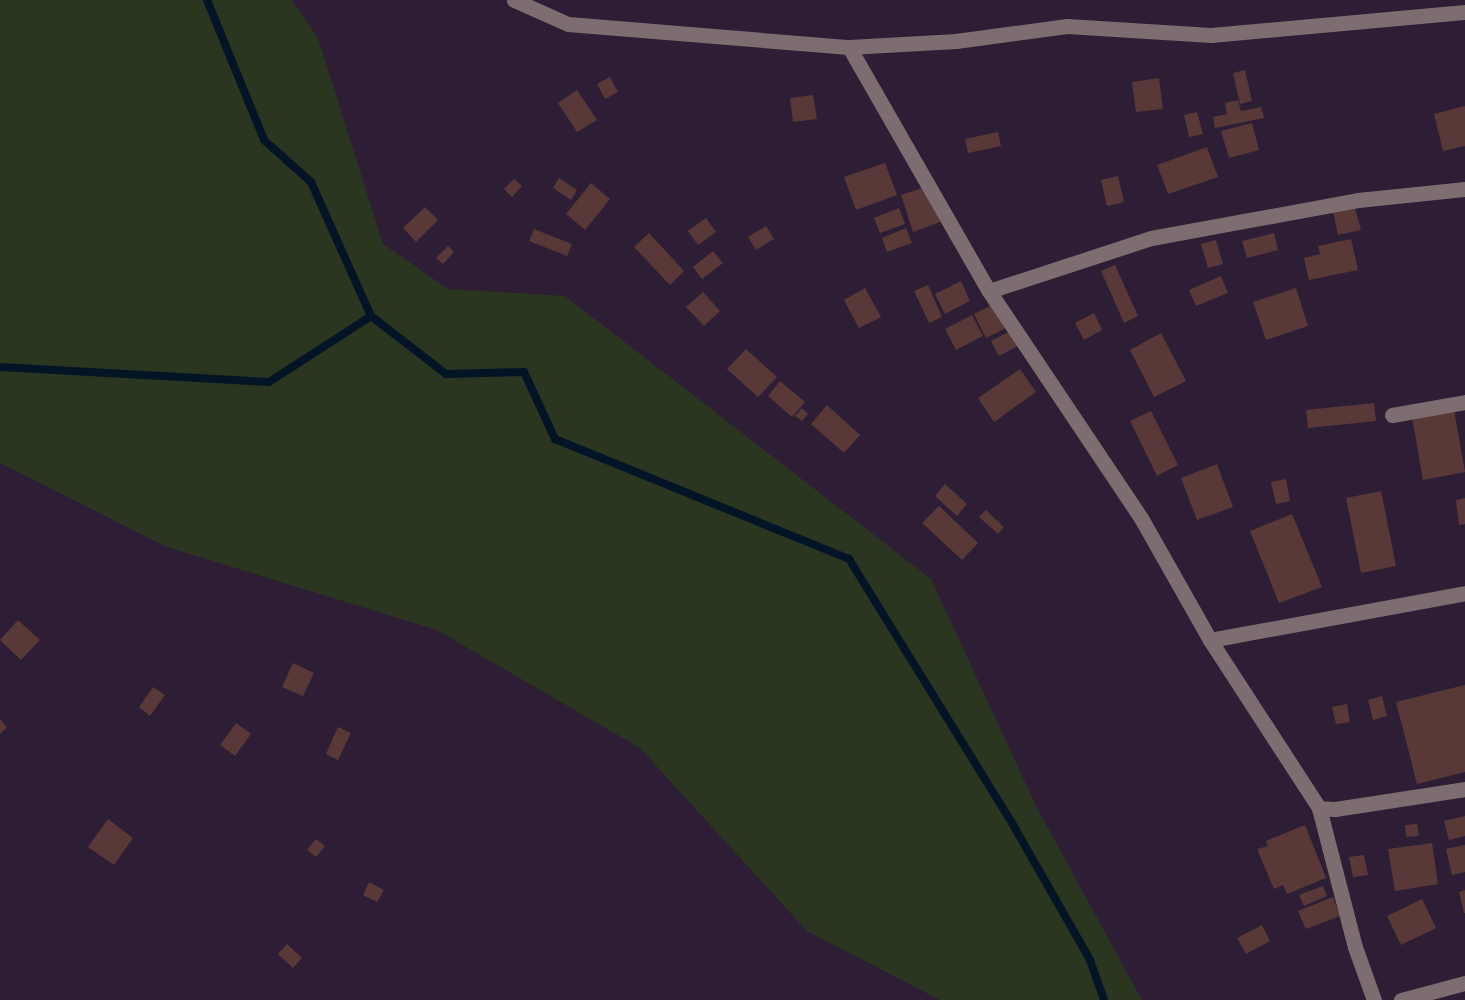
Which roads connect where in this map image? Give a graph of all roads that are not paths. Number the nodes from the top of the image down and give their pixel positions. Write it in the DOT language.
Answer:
graph roads {
  1 [pos="514,0"];
  2 [pos="1465,12"];
  3 [pos="849,47"];
  4 [pos="1465,189"];
  5 [pos="989,291"];
  6 [pos="1465,402"];
  7 [pos="1392,415"];
  8 [pos="1465,593"];
  9 [pos="1210,640"];
  10 [pos="1465,789"];
  11 [pos="1319,808"];
  12 [pos="1465,983"];
  13 [pos="1374,1000"];
  14 [pos="1401,1000"];
  1 -- 3 [label="street"];
  2 -- 3 [label="street"];
  3 -- 5 [label="street"];
  4 -- 5 [label="street"];
  5 -- 9 [label="street"];
  6 -- 7 [label="street"];
  8 -- 9 [label="street"];
  9 -- 11 [label="street"];
  10 -- 11 [label="street"];
  11 -- 13 [label="street"];
  12 -- 14 [label="street"];
}
